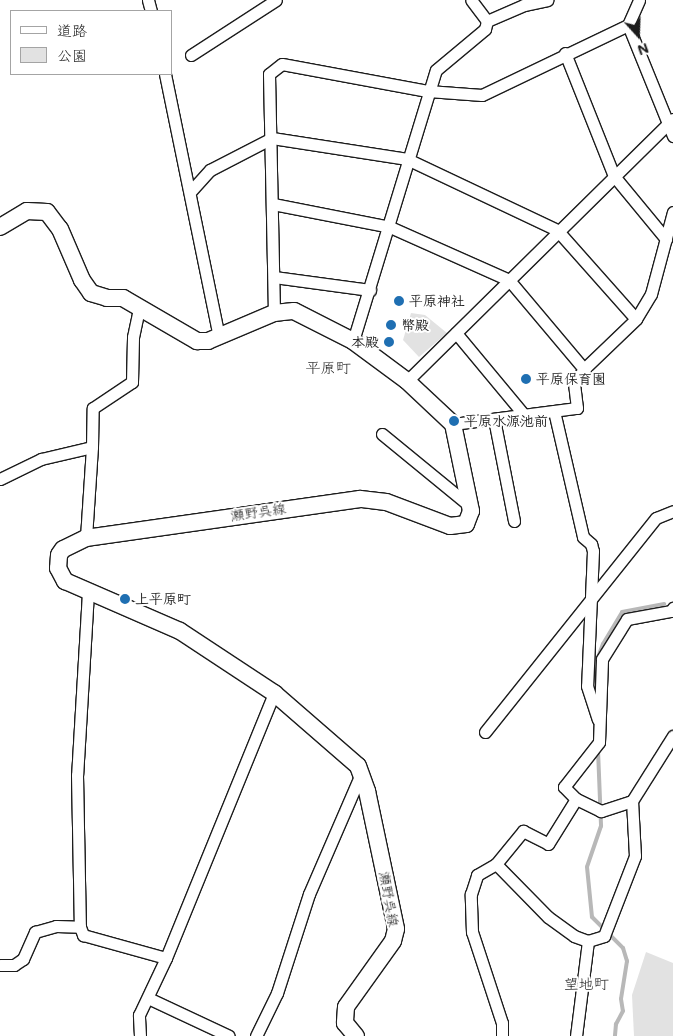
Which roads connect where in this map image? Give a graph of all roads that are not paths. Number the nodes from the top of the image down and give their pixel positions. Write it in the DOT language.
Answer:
graph roads {
  1 [pos="276,0"];
  2 [pos="471,0"];
  3 [pos="547,0"];
  4 [pos="639,0"];
  5 [pos="487,21"];
  6 [pos="628,25"];
  7 [pos="565,53"];
  8 [pos="191,55"];
  9 [pos="165,75"];
  10 [pos="428,91"];
  11 [pos="670,121"];
  12 [pos="673,136"];
  13 [pos="272,138"];
  14 [pos="407,159"];
  15 [pos="614,176"];
  16 [pos="190,192"];
  17 [pos="273,204"];
  18 [pos="673,212"];
  19 [pos="0,226"];
  20 [pos="390,227"];
  21 [pos="557,230"];
  22 [pos="666,239"];
  23 [pos="274,277"];
  24 [pos="509,280"];
  25 [pos="370,290"];
  26 [pos="139,308"];
  27 [pos="274,313"];
  28 [pos="636,319"];
  29 [pos="456,333"];
  30 [pos="219,336"];
  31 [pos="353,341"];
  32 [pos="584,369"];
  33 [pos="406,381"];
  34 [pos="554,411"];
  35 [pos="524,415"];
  36 [pos="494,419"];
  37 [pos="453,424"];
  38 [pos="382,434"];
  39 [pos="92,447"];
  40 [pos="0,479"];
  41 [pos="470,506"];
  42 [pos="673,511"];
  43 [pos="514,521"];
  44 [pos="86,538"];
  45 [pos="88,592"];
  46 [pos="592,598"];
  47 [pos="673,608"];
  48 [pos="274,693"];
  49 [pos="598,719"];
  50 [pos="485,732"];
  51 [pos="673,736"];
  52 [pos="361,774"];
  53 [pos="576,799"];
  54 [pos="632,801"];
  55 [pos="496,864"];
  56 [pos="80,926"];
  57 [pos="588,941"];
  58 [pos="166,958"];
  59 [pos="0,965"];
  60 [pos="148,998"];
  61 [pos="140,1036"];
  62 [pos="229,1036"];
  63 [pos="256,1036"];
  64 [pos="356,1036"];
  65 [pos="502,1036"];
  66 [pos="576,1036"];
  1 -- 8 [label="street"];
  2 -- 5 [label="street"];
  3 -- 5 [label="street"];
  4 -- 6 [label="street"];
  5 -- 10 [label="street"];
  6 -- 7 [label="street"];
  6 -- 11 [label="street"];
  7 -- 10 [label="street"];
  7 -- 15 [label="street"];
  9 -- 16 [label="street"];
  10 -- 13 [label="street"];
  10 -- 14 [label="street"];
  11 -- 12 [label="street"];
  11 -- 15 [label="street"];
  13 -- 14 [label="street"];
  13 -- 16 [label="street"];
  13 -- 17 [label="street"];
  14 -- 20 [label="street"];
  14 -- 21 [label="street"];
  15 -- 21 [label="street"];
  15 -- 22 [label="street"];
  16 -- 30 [label="street"];
  17 -- 20 [label="street"];
  17 -- 23 [label="street"];
  18 -- 22 [label="street"];
  19 -- 26 [label="main road"];
  20 -- 24 [label="street"];
  20 -- 25 [label="street"];
  21 -- 24 [label="street"];
  21 -- 28 [label="street"];
  22 -- 28 [label="street"];
  23 -- 25 [label="street"];
  23 -- 27 [label="street"];
  24 -- 29 [label="street"];
  24 -- 32 [label="street"];
  25 -- 31 [label="street"];
  26 -- 30 [label="main road"];
  26 -- 39 [label="street"];
  27 -- 30 [label="main road"];
  27 -- 31 [label="main road"];
  28 -- 32 [label="street"];
  29 -- 33 [label="street"];
  29 -- 35 [label="street"];
  31 -- 33 [label="main road"];
  32 -- 34 [label="street"];
  33 -- 37 [label="main road"];
  34 -- 35 [label="street"];
  34 -- 46 [label="street"];
  35 -- 36 [label="street"];
  36 -- 37 [label="street"];
  36 -- 43 [label="street"];
  37 -- 41 [label="main road"];
  38 -- 41 [label="street"];
  39 -- 40 [label="street"];
  39 -- 44 [label="street"];
  41 -- 44 [label="main road, 瀬野呉線"];
  42 -- 46 [label="street"];
  44 -- 45 [label="main road, 瀬野呉線"];
  45 -- 48 [label="main road, 瀬野呉線"];
  45 -- 56 [label="street"];
  46 -- 49 [label="street"];
  46 -- 50 [label="street"];
  47 -- 49 [label="street"];
  48 -- 52 [label="main road, 瀬野呉線"];
  48 -- 58 [label="street"];
  49 -- 53 [label="street"];
  51 -- 54 [label="street"];
  52 -- 63 [label="street"];
  52 -- 64 [label="main road, 瀬野呉線"];
  53 -- 54 [label="street"];
  53 -- 55 [label="street"];
  54 -- 57 [label="street"];
  55 -- 57 [label="street"];
  55 -- 65 [label="street"];
  56 -- 58 [label="street"];
  56 -- 59 [label="street"];
  57 -- 66 [label="street"];
  58 -- 60 [label="street"];
  60 -- 61 [label="street"];
  60 -- 62 [label="street"];
}
